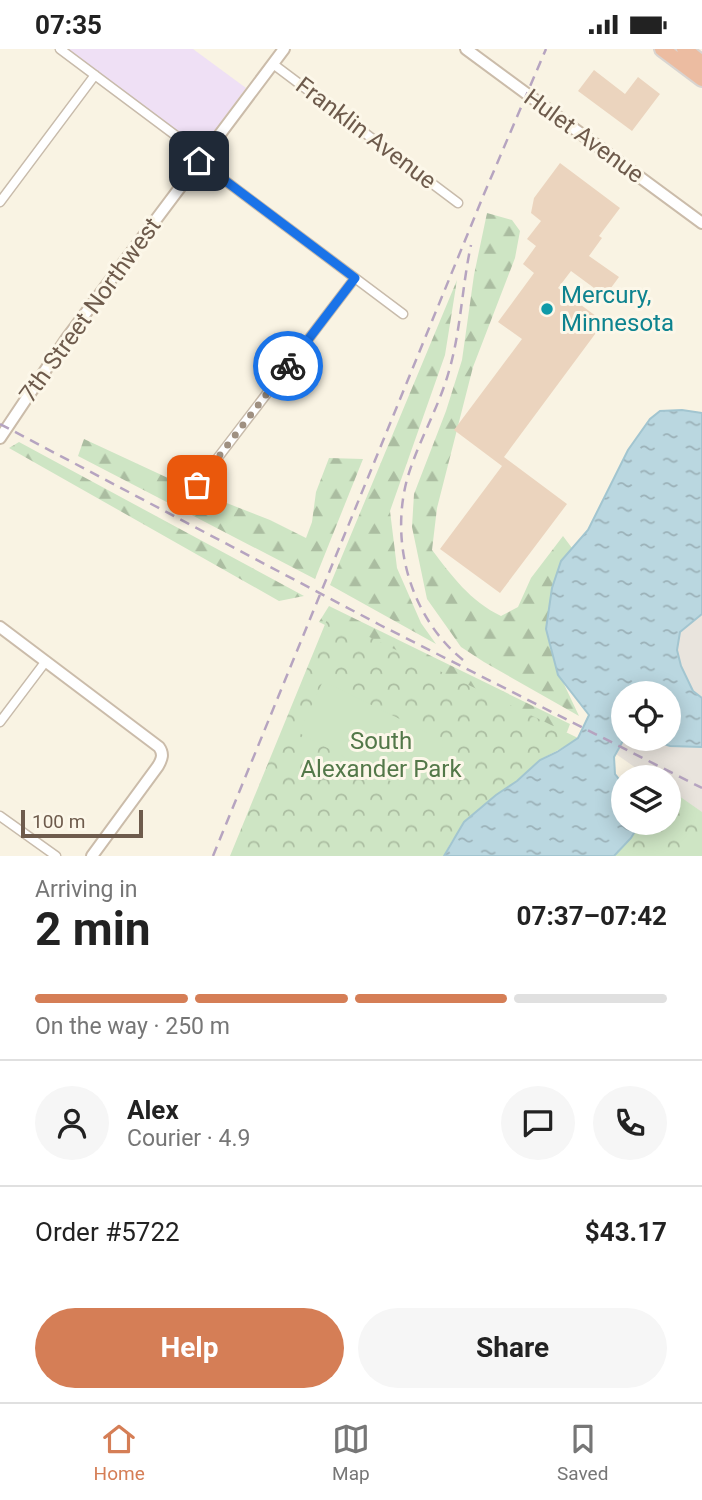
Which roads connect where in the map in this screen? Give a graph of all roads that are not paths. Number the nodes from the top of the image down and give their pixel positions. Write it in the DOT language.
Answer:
graph roads {
  1 [pos="60,49"];
  2 [pos="284,49"];
  3 [pos="466,49"];
  4 [pos="662,49"];
  5 [pos="684,49"];
  6 [pos="702,63"];
  7 [pos="272,64"];
  8 [pos="95,75"];
  9 [pos="702,79"];
  10 [pos="201,158"];
  11 [pos="0,202"];
  12 [pos="458,203"];
  13 [pos="702,223"];
  14 [pos="355,278"];
  15 [pos="403,314"];
  16 [pos="0,438"];
  17 [pos="197,485"];
  18 [pos="0,627"];
  19 [pos="46,661"];
  20 [pos="0,722"];
  21 [pos="0,816"];
  22 [pos="56,856"];
  23 [pos="92,856"];
  1 -- 8 [label="street"];
  2 -- 7 [label="street, 7th Street Northwest"];
  3 -- 13 [label="street, Hulet Avenue"];
  4 -- 9 [label="highway"];
  5 -- 6 [label="highway"];
  7 -- 10 [label="street, 7th Street Northwest"];
  7 -- 12 [label="street, Franklin Avenue"];
  8 -- 10 [label="street"];
  8 -- 11 [label="street"];
  10 -- 14 [label="street"];
  10 -- 16 [label="street, 7th Street Northwest"];
  14 -- 15 [label="street"];
  14 -- 17 [label="street"];
  18 -- 19 [label="street"];
  19 -- 20 [label="street"];
  19 -- 23 [label="street"];
  21 -- 22 [label="street"];
}
